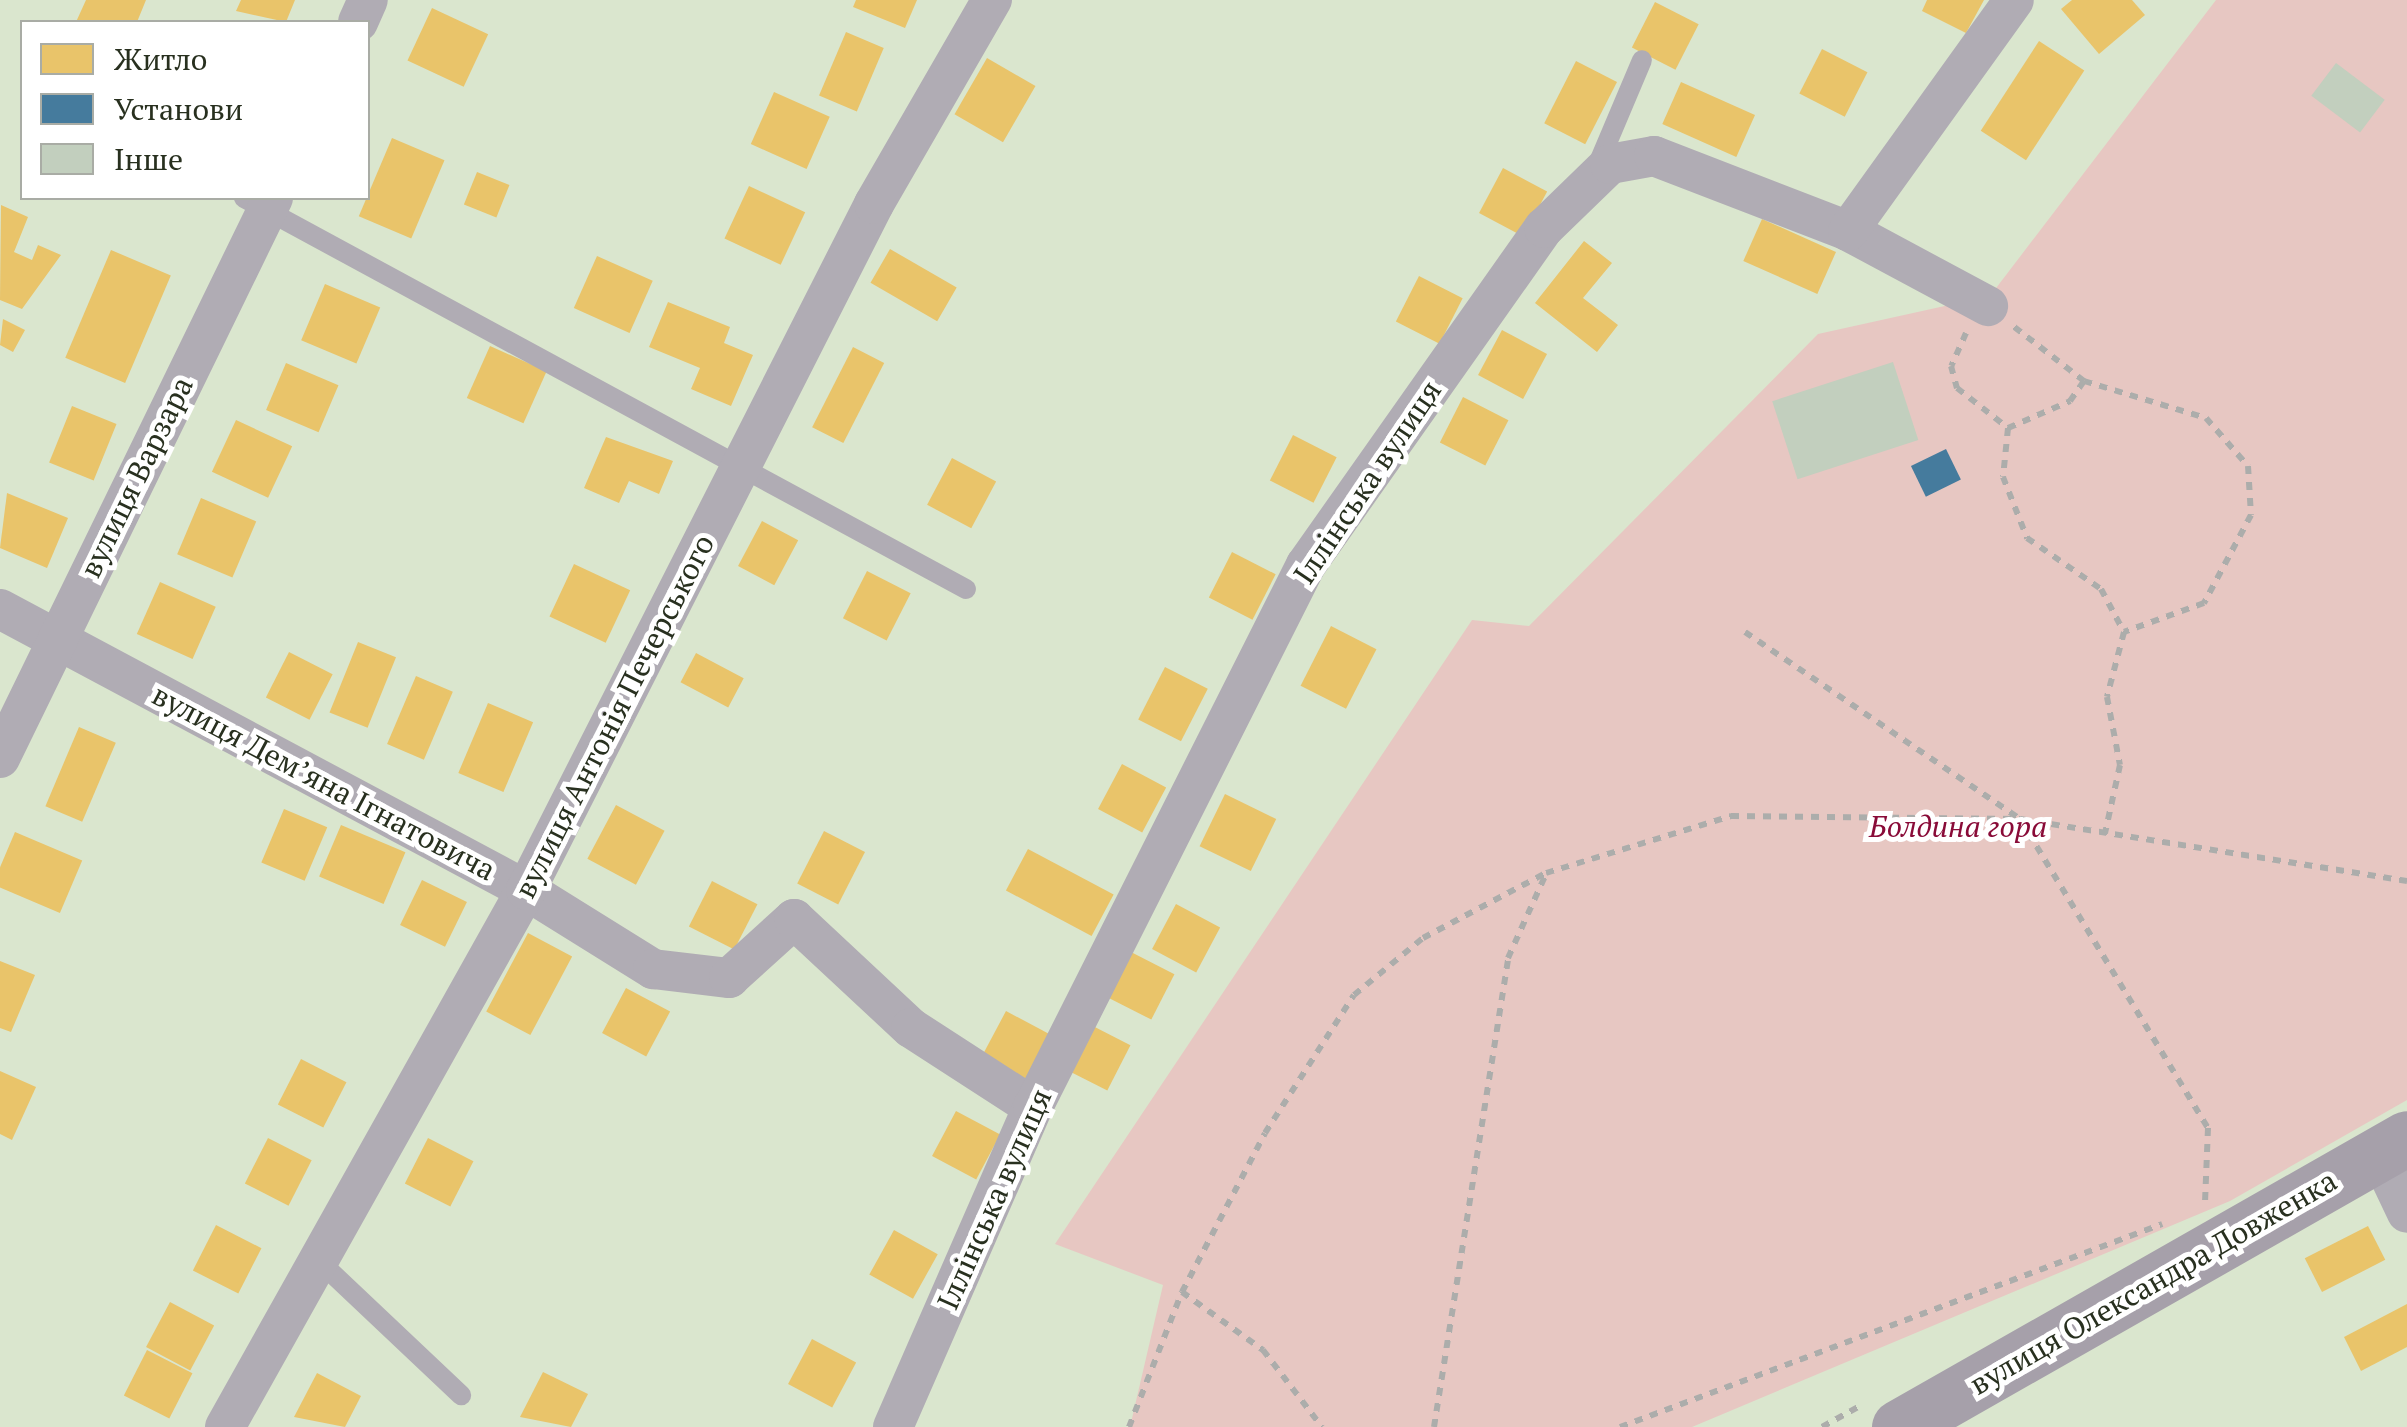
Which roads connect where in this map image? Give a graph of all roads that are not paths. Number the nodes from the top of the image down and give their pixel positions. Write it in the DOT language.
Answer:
graph roads {
  1 [pos="992,0"];
  2 [pos="2014,0"];
  3 [pos="1642,60"];
  4 [pos="1589,184"];
  5 [pos="262,201"];
  6 [pos="1848,231"];
  7 [pos="1988,306"];
  8 [pos="744,461"];
  9 [pos="966,588"];
  10 [pos="0,609"];
  11 [pos="56,639"];
  12 [pos="0,758"];
  13 [pos="526,890"];
  14 [pos="1033,1107"];
  15 [pos="2393,1146"];
  16 [pos="2407,1213"];
  17 [pos="318,1260"];
  18 [pos="461,1395"];
  19 [pos="225,1427"];
  20 [pos="893,1427"];
  21 [pos="1899,1427"];
  1 -- 8 [label="street, вулиця Антонія Печерського"];
  2 -- 6 [label="street"];
  3 -- 4 [label="lane"];
  4 -- 6 [label="street, Іллінська вулиця"];
  4 -- 14 [label="street, Іллінська вулиця"];
  5 -- 8 [label="lane"];
  5 -- 11 [label="street, вулиця Варзара"];
  6 -- 7 [label="street, Іллінська вулиця"];
  8 -- 9 [label="lane"];
  8 -- 13 [label="street, вулиця Антонія Печерського"];
  10 -- 11 [label="street, вулиця Демʼяна Ігнатовича"];
  11 -- 12 [label="street, вулиця Варзара"];
  11 -- 13 [label="street, вулиця Демʼяна Ігнатовича"];
  13 -- 14 [label="street, вулиця Демʼяна Ігнатовича"];
  13 -- 17 [label="street, вулиця Антонія Печерського"];
  14 -- 20 [label="street, Іллінська вулиця"];
  15 -- 16 [label="street"];
  15 -- 21 [label="main road, вулиця Олександра Довженка"];
  17 -- 18 [label="lane"];
  17 -- 19 [label="street, вулиця Антонія Печерського"];
}
